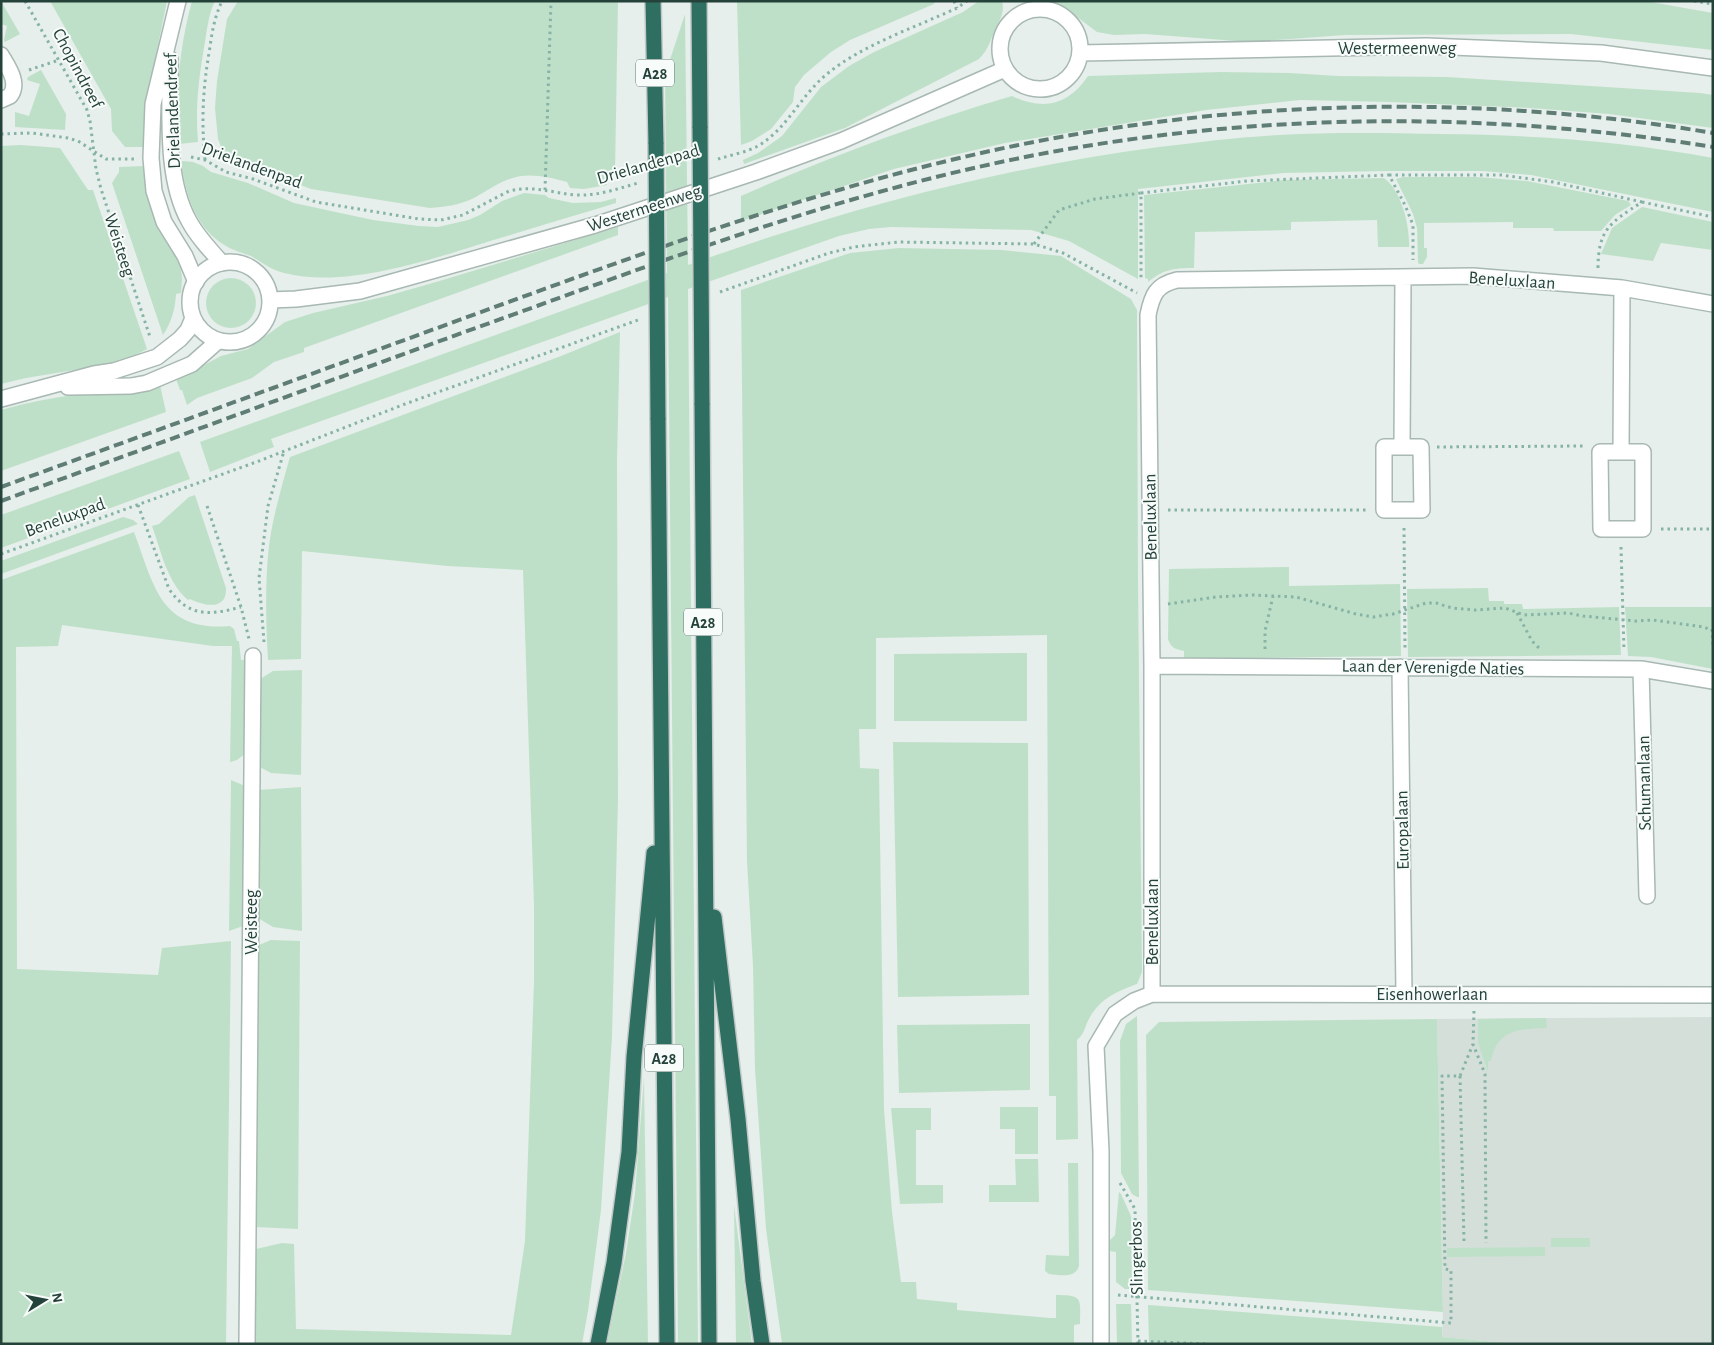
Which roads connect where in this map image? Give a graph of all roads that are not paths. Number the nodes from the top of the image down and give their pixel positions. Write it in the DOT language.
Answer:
graph roads {
  1 [pos="178,1"];
  2 [pos="653,1"];
  3 [pos="699,1"];
  4 [pos="1021,7"];
  5 [pos="170,35"];
  6 [pos="1080,53"];
  7 [pos="1,55"];
  8 [pos="1004,68"];
  9 [pos="1713,68"];
  10 [pos="1,100"];
  11 [pos="222,263"];
  12 [pos="1408,277"];
  13 [pos="196,282"];
  14 [pos="1622,288"];
  15 [pos="270,300"];
  16 [pos="1713,304"];
  17 [pos="193,318"];
  18 [pos="218,341"];
  19 [pos="49,387"];
  20 [pos="1,399"];
  21 [pos="1402,447"];
  22 [pos="1621,452"];
  23 [pos="252,656"];
  24 [pos="1152,666"];
  25 [pos="1403,667"];
  26 [pos="1641,669"];
  27 [pos="1713,681"];
  28 [pos="662,772"];
  29 [pos="705,841"];
  30 [pos="1647,896"];
  31 [pos="1152,994"];
  32 [pos="1404,994"];
  33 [pos="1713,994"];
  34 [pos="247,1344"];
  35 [pos="598,1344"];
  36 [pos="667,1344"];
  37 [pos="709,1344"];
  38 [pos="762,1344"];
  39 [pos="1101,1344"];
  1 -- 5 [label="street, Drielandendreef"];
  2 -- 28 [label="highway, A28, bridge"];
  3 -- 29 [label="highway, A28, bridge"];
  4 -- 6 [label="street"];
  4 -- 8 [label="street"];
  5 -- 11 [label="street, Drielandendreef"];
  5 -- 13 [label="street, Drielandendreef"];
  6 -- 8 [label="street"];
  6 -- 9 [label="street, Westermeenweg"];
  7 -- 10 [label="street"];
  8 -- 15 [label="street, Westermeenweg"];
  11 -- 13 [label="street"];
  11 -- 15 [label="street"];
  12 -- 14 [label="street, Beneluxlaan"];
  12 -- 21 [label="street"];
  12 -- 24 [label="street, Beneluxlaan"];
  13 -- 17 [label="street"];
  14 -- 16 [label="street, Beneluxlaan"];
  14 -- 22 [label="street"];
  15 -- 18 [label="street"];
  17 -- 18 [label="street"];
  17 -- 19 [label="street"];
  18 -- 19 [label="street"];
  19 -- 20 [label="street"];
  21 -- 21 [label="street"];
  22 -- 22 [label="street"];
  23 -- 34 [label="street, Weisteeg"];
  24 -- 25 [label="street, Laan der Verenigde Naties"];
  24 -- 31 [label="street, Beneluxlaan"];
  25 -- 26 [label="street, Laan der Verenigde Naties"];
  25 -- 32 [label="street, Europalaan"];
  26 -- 27 [label="street, Laan der Verenigde Naties"];
  26 -- 30 [label="street, Schumanlaan"];
  28 -- 35 [label="highway, A28"];
  28 -- 36 [label="highway, A28"];
  29 -- 37 [label="highway, A28"];
  29 -- 38 [label="highway, A28"];
  31 -- 32 [label="street, Eisenhowerlaan"];
  31 -- 39 [label="street, Slingerbos"];
  32 -- 33 [label="street, Eisenhowerlaan"];
}
